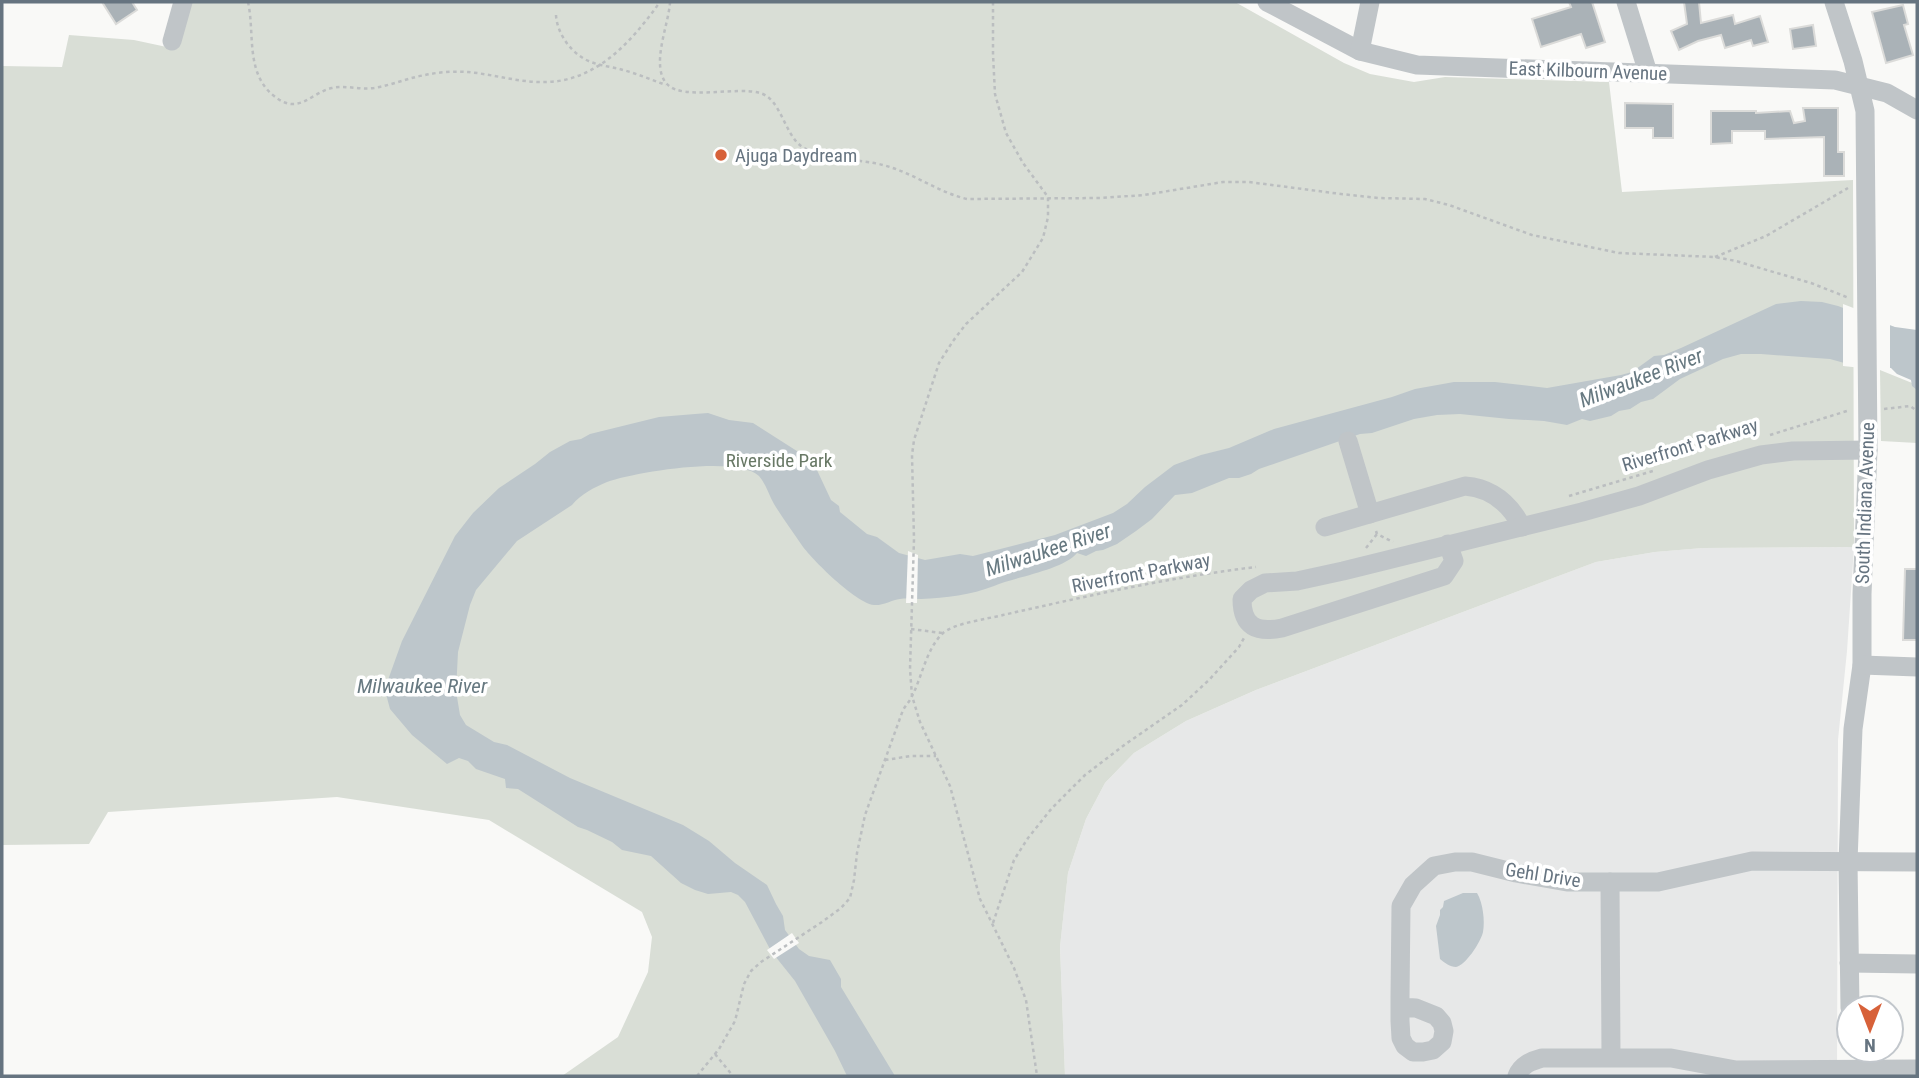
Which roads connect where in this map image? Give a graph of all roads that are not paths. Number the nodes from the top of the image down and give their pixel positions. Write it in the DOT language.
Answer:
graph roads {
  1 [pos="183,2"];
  2 [pos="1267,2"];
  3 [pos="1370,2"];
  4 [pos="1626,2"];
  5 [pos="1834,2"];
  6 [pos="172,41"];
  7 [pos="1360,51"];
  8 [pos="1648,73"];
  9 [pos="1860,85"];
  10 [pos="1917,110"];
  11 [pos="1348,441"];
  12 [pos="1868,450"];
  13 [pos="1370,514"];
  14 [pos="1325,527"];
  15 [pos="1522,527"];
  16 [pos="1448,544"];
  17 [pos="1862,665"];
  18 [pos="1917,667"];
  19 [pos="1847,862"];
  20 [pos="1917,862"];
  21 [pos="1610,882"];
  22 [pos="1849,963"];
  23 [pos="1917,964"];
  24 [pos="1850,994"];
  25 [pos="1400,1007"];
  26 [pos="1611,1057"];
  27 [pos="1851,1065"];
  28 [pos="1917,1069"];
  29 [pos="1800,1073"];
  30 [pos="1517,1076"];
  1 -- 6 [label="street"];
  2 -- 7 [label="street, East Kilbourn Avenue"];
  3 -- 7 [label="street"];
  4 -- 8 [label="street"];
  5 -- 9 [label="street, South Indiana Avenue"];
  7 -- 8 [label="street, East Kilbourn Avenue"];
  8 -- 9 [label="street, East Kilbourn Avenue"];
  9 -- 10 [label="street, East Kilbourn Avenue"];
  9 -- 12 [label="street, South Indiana Avenue"];
  11 -- 13 [label="street"];
  12 -- 15 [label="street"];
  12 -- 17 [label="street, South Indiana Avenue"];
  13 -- 14 [label="street"];
  13 -- 15 [label="street"];
  15 -- 16 [label="street"];
  16 -- 16 [label="street"];
  17 -- 18 [label="street"];
  17 -- 19 [label="street, South Indiana Avenue"];
  19 -- 20 [label="street, Gehl Drive"];
  19 -- 21 [label="street, Gehl Drive"];
  19 -- 22 [label="street, South Indiana Avenue"];
  21 -- 25 [label="street, Gehl Drive"];
  21 -- 26 [label="street"];
  22 -- 23 [label="street"];
  22 -- 24 [label="street, South Indiana Avenue"];
  26 -- 29 [label="street"];
  26 -- 30 [label="street"];
  27 -- 28 [label="street"];
  27 -- 29 [label="street"];
}
